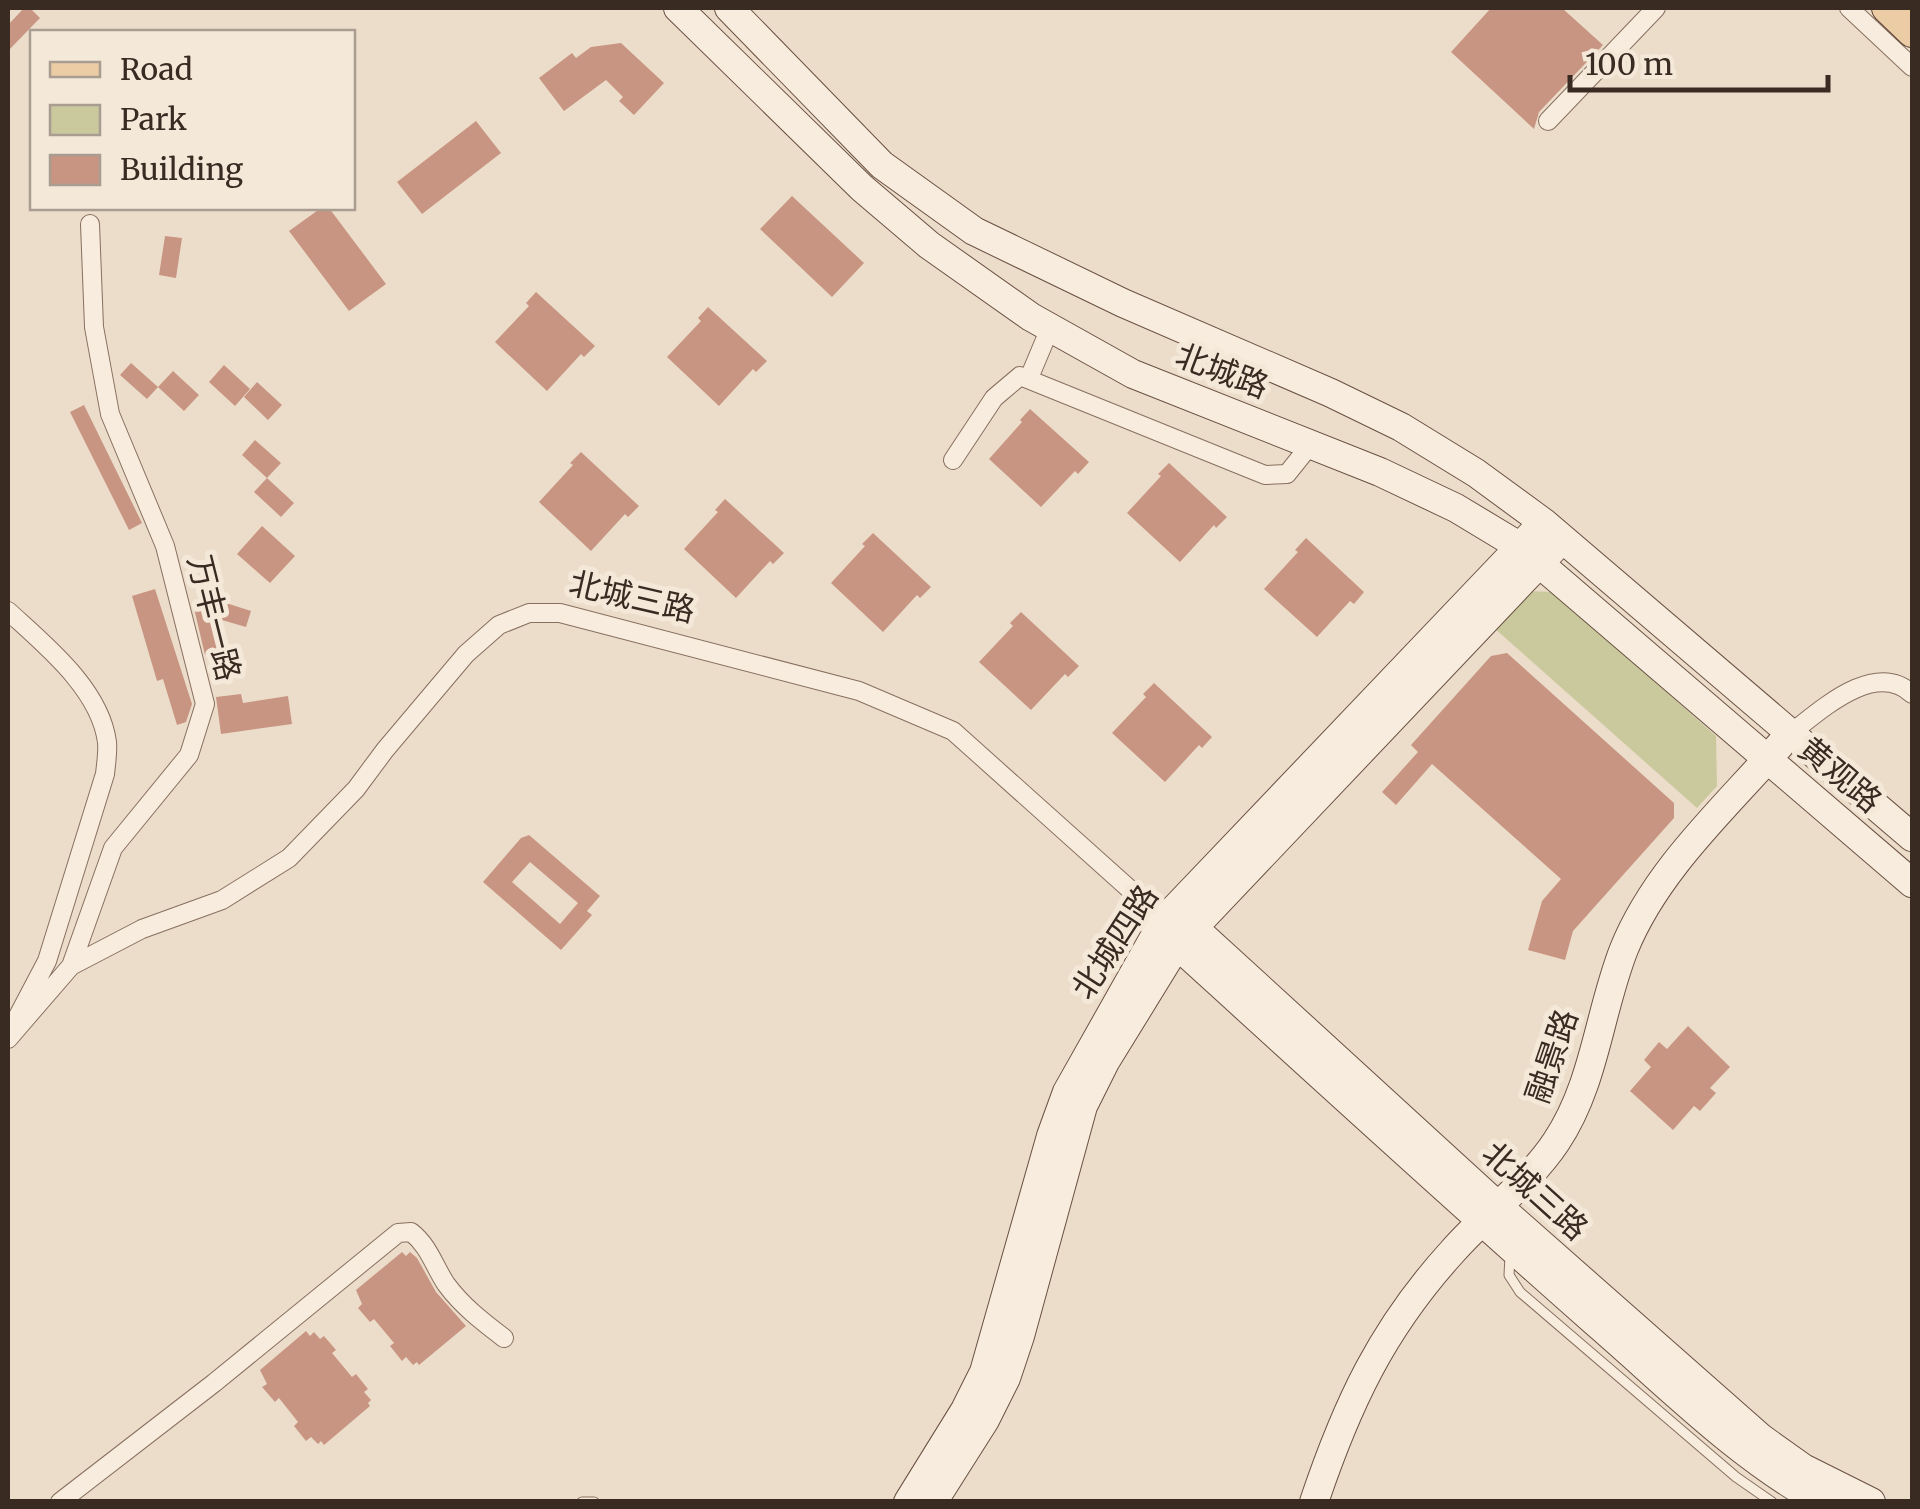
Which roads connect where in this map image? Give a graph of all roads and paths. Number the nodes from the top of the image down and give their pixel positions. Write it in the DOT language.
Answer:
graph roads {
  1 [pos="678,8"];
  2 [pos="729,8"];
  3 [pos="1656,8"];
  4 [pos="1850,8"];
  5 [pos="1887,8"];
  6 [pos="1912,32"];
  7 [pos="1912,68"];
  8 [pos="1548,121"];
  9 [pos="90,224"];
  10 [pos="1050,328"];
  11 [pos="1028,378"];
  12 [pos="1311,444"];
  13 [pos="953,460"];
  14 [pos="1553,531"];
  15 [pos="1530,554"];
  16 [pos="8,612"];
  17 [pos="1912,694"];
  18 [pos="1790,733"];
  19 [pos="1768,759"];
  20 [pos="1912,837"];
  21 [pos="1912,883"];
  22 [pos="1178,931"];
  23 [pos="71,966"];
  24 [pos="8,1038"];
  25 [pos="1490,1214"];
  26 [pos="1510,1247"];
  27 [pos="504,1338"];
  28 [pos="72,1498"];
  29 [pos="582,1502"];
  30 [pos="594,1502"];
  31 [pos="908,1502"];
  32 [pos="933,1502"];
  33 [pos="1314,1502"];
  34 [pos="1772,1502"];
  35 [pos="1821,1502"];
  36 [pos="1871,1502"];
  1 -- 10 [label="main road, 北城路"];
  2 -- 14 [label="main road, 北城路"];
  3 -- 8 [label="street"];
  4 -- 7 [label="street"];
  5 -- 6 [label="main road"];
  9 -- 23 [label="street, 万丰一路"];
  10 -- 11 [label="street"];
  10 -- 12 [label="main road, 北城路"];
  11 -- 12 [label="street"];
  11 -- 13 [label="street"];
  12 -- 15 [label="main road, 北城路"];
  14 -- 15 [label="main road, 北城四路"];
  14 -- 18 [label="main road, 北城路"];
  15 -- 19 [label="main road, 北城路"];
  15 -- 22 [label="main road, 北城四路"];
  16 -- 24 [label="street"];
  17 -- 18 [label="street"];
  18 -- 19 [label="main road, 融景路"];
  18 -- 20 [label="main road, 黄观路"];
  19 -- 21 [label="main road, 黄观路"];
  19 -- 25 [label="main road, 融景路"];
  22 -- 23 [label="street, 北城三路"];
  22 -- 25 [label="main road, 北城三路"];
  22 -- 31 [label="main road, 北城四路"];
  22 -- 32 [label="main road, 北城四路"];
  23 -- 24 [label="street, 万丰一路"];
  25 -- 26 [label="main road, 北城三路"];
  25 -- 33 [label="main road, 融景路"];
  25 -- 36 [label="main road, 北城三路"];
  26 -- 34 [label="lane"];
  26 -- 35 [label="main road, 北城三路"];
  27 -- 28 [label="street"];
  29 -- 30 [label="lane"];
}
